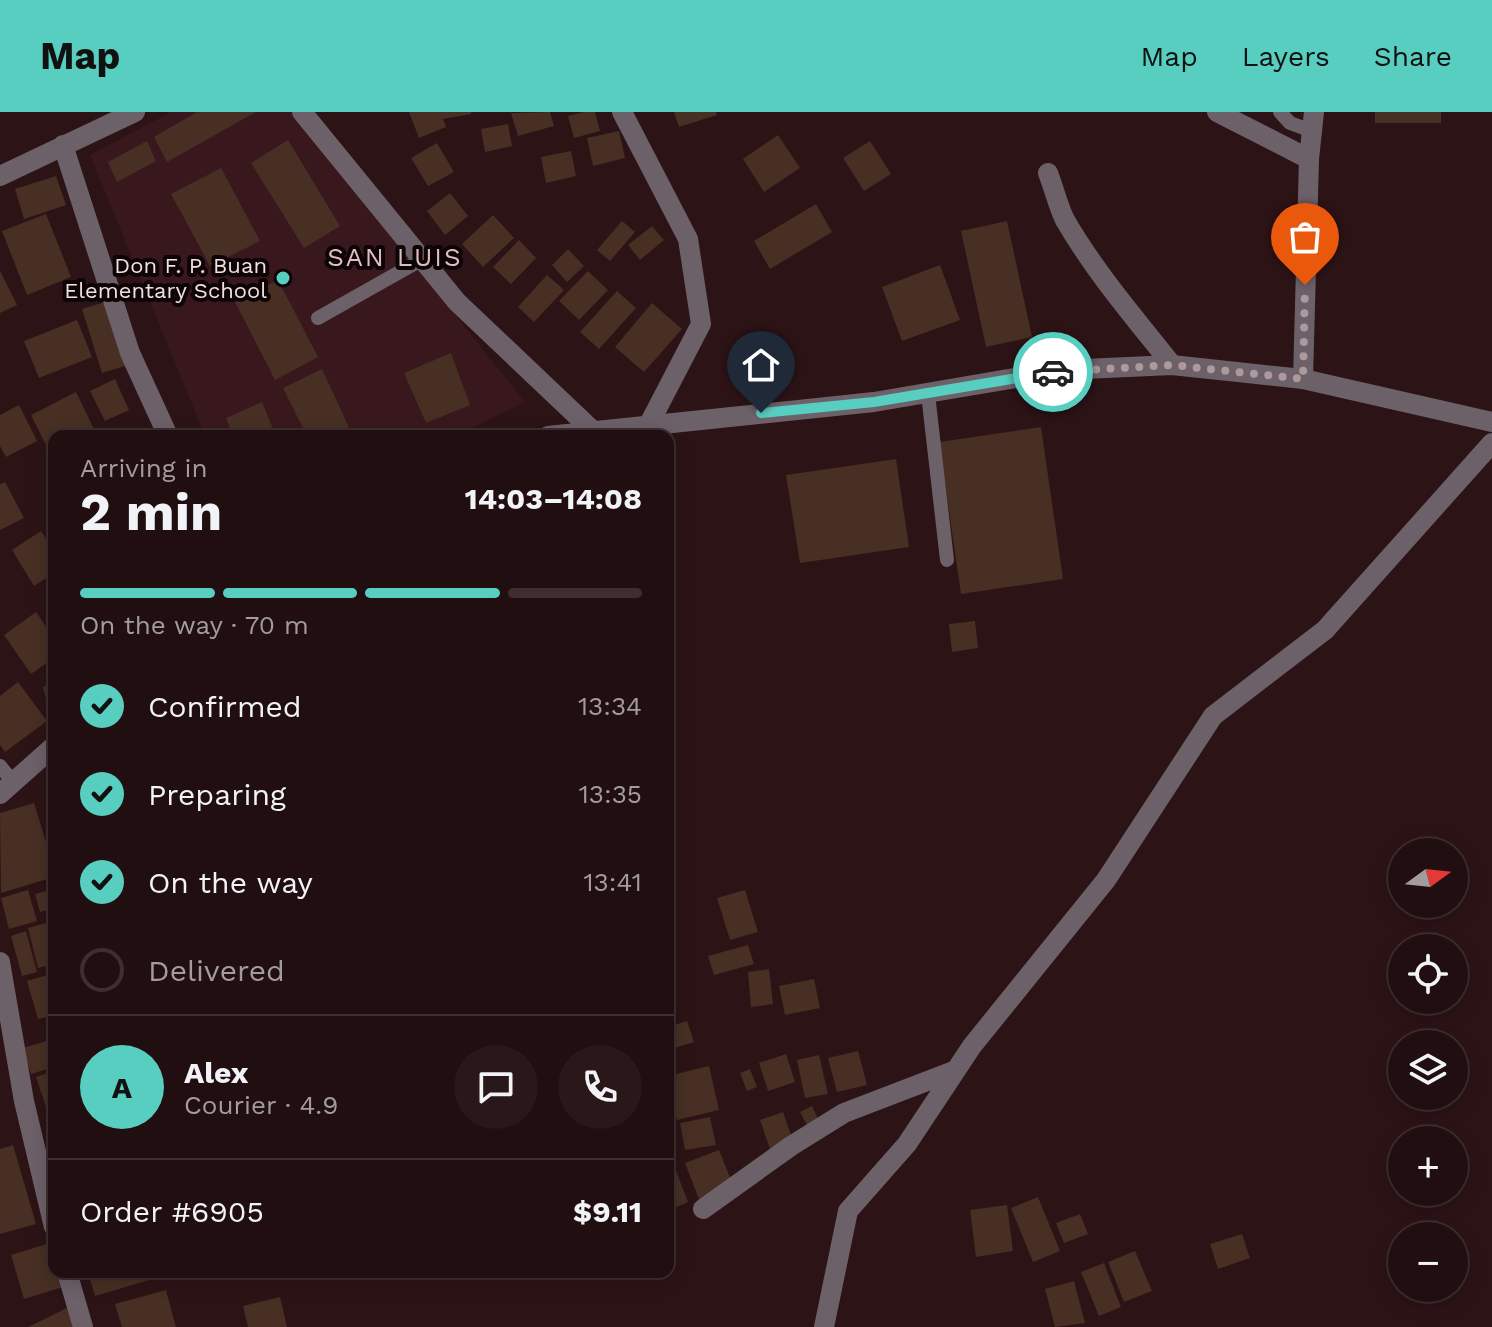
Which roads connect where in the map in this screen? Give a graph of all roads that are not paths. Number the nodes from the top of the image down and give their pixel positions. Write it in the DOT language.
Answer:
graph roads {
  1 [pos="135,112"];
  2 [pos="302,112"];
  3 [pos="622,112"];
  4 [pos="1217,112"];
  5 [pos="1280,112"];
  6 [pos="1313,122"];
  7 [pos="63,145"];
  8 [pos="1309,159"];
  9 [pos="1048,173"];
  10 [pos="0,176"];
  11 [pos="421,260"];
  12 [pos="318,318"];
  13 [pos="1172,365"];
  14 [pos="1303,379"];
  15 [pos="928,394"];
  16 [pos="1492,422"];
  17 [pos="649,424"];
  18 [pos="165,430"];
  19 [pos="592,430"];
  20 [pos="1492,443"];
  21 [pos="947,560"];
  22 [pos="48,750"];
  23 [pos="4,781"];
  24 [pos="0,962"];
  25 [pos="956,1070"];
  26 [pos="48,1202"];
  27 [pos="703,1209"];
  28 [pos="69,1278"];
  29 [pos="83,1327"];
  30 [pos="824,1327"];
  1 -- 7 [label="street"];
  2 -- 11 [label="street"];
  3 -- 17 [label="street"];
  4 -- 8 [label="street"];
  5 -- 6 [label="lane"];
  6 -- 8 [label="street"];
  7 -- 10 [label="street"];
  7 -- 18 [label="street"];
  8 -- 14 [label="street"];
  9 -- 13 [label="street"];
  11 -- 12 [label="lane"];
  11 -- 19 [label="street"];
  13 -- 14 [label="street"];
  13 -- 15 [label="street"];
  14 -- 16 [label="street"];
  15 -- 17 [label="street"];
  15 -- 21 [label="lane"];
  17 -- 19 [label="street"];
  20 -- 25 [label="street"];
  22 -- 23 [label="street"];
  24 -- 26 [label="street"];
  25 -- 27 [label="street"];
  25 -- 30 [label="street"];
  28 -- 29 [label="street"];
}
